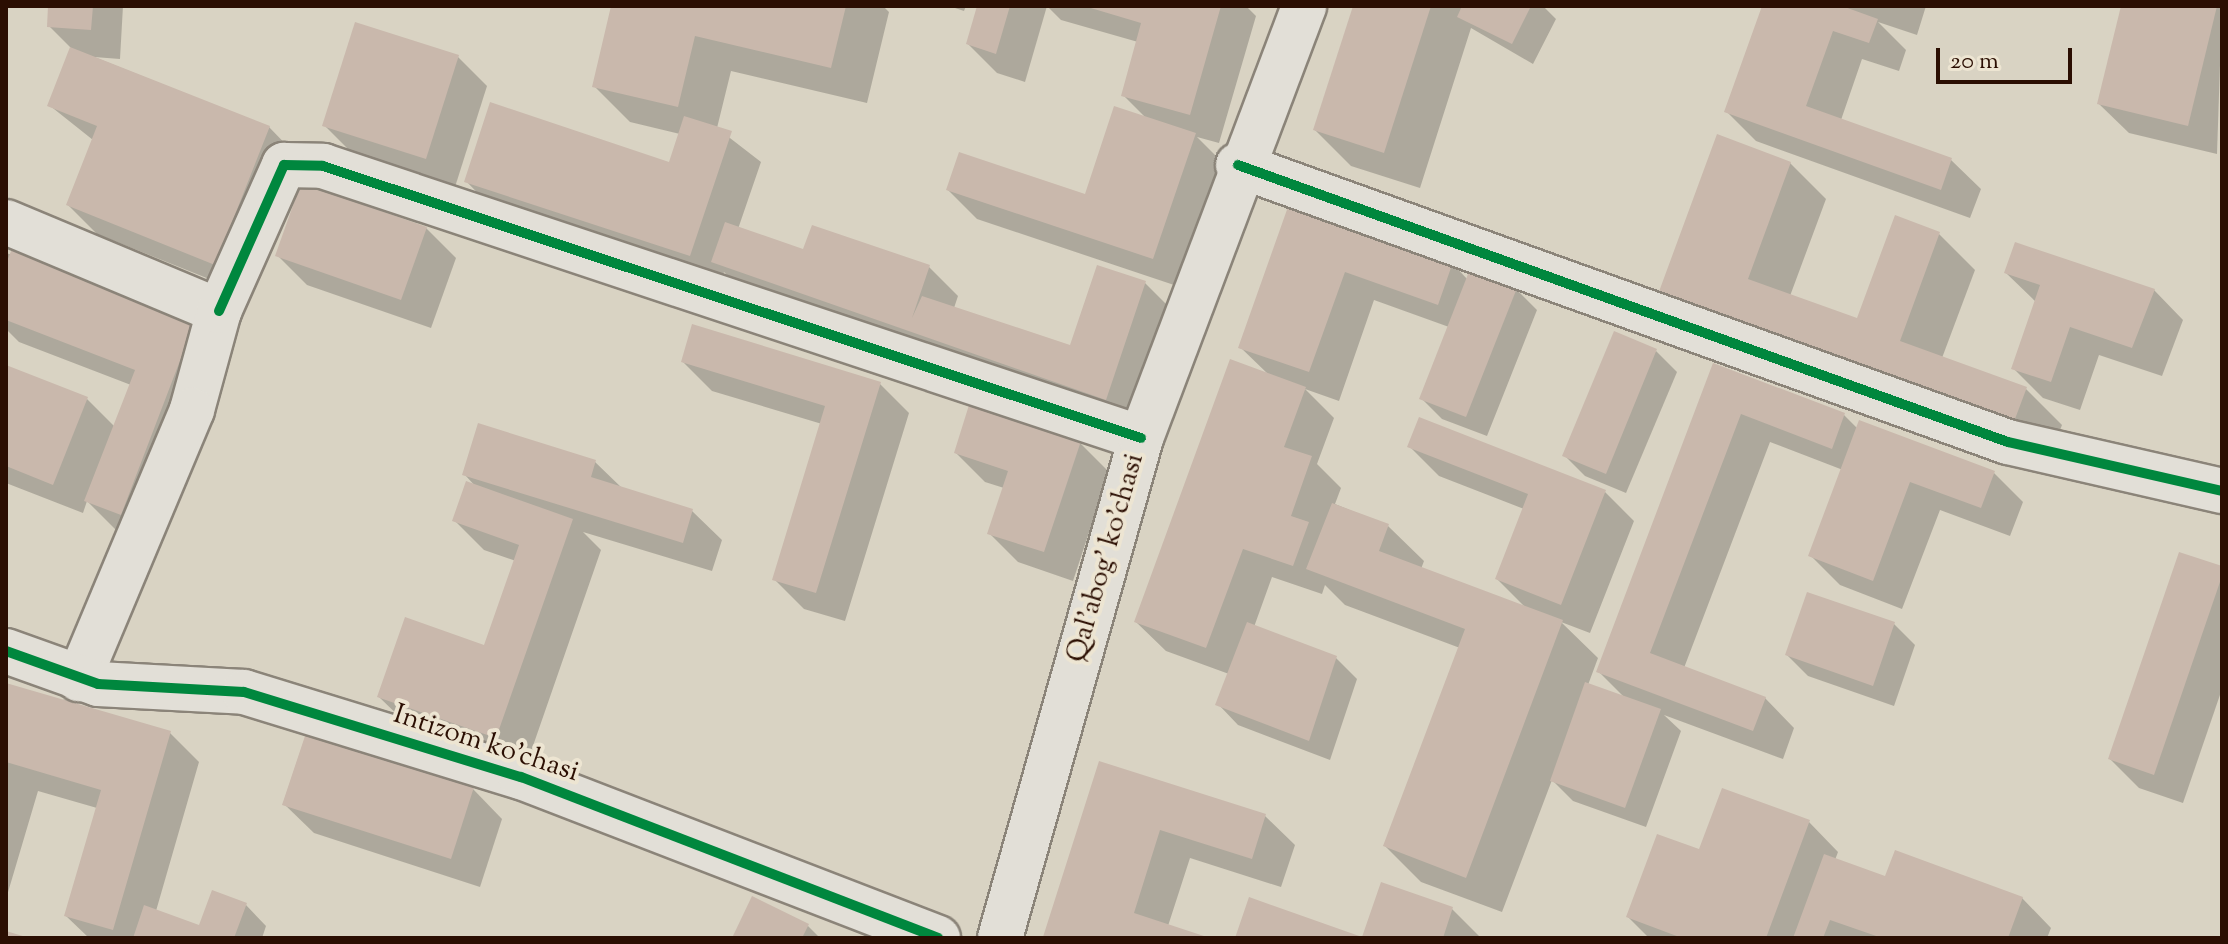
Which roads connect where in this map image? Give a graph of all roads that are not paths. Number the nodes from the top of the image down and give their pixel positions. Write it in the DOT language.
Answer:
graph roads {
  1 [pos="1304,6"];
  2 [pos="1238,165"];
  3 [pos="6,222"];
  4 [pos="219,311"];
  5 [pos="1141,438"];
  6 [pos="2222,491"];
  7 [pos="6,651"];
  8 [pos="79,679"];
  9 [pos="938,938"];
  10 [pos="1000,938"];
  1 -- 2 [label="street, Qal'abog' ko'chasi"];
  2 -- 5 [label="street, Qal'abog' ko'chasi"];
  2 -- 6 [label="street"];
  3 -- 4 [label="street"];
  4 -- 5 [label="street"];
  4 -- 8 [label="street"];
  5 -- 10 [label="street, Qal'abog' ko'chasi"];
  7 -- 8 [label="street, Intizom ko'chasi"];
  8 -- 9 [label="street, Intizom ko'chasi"];
}
